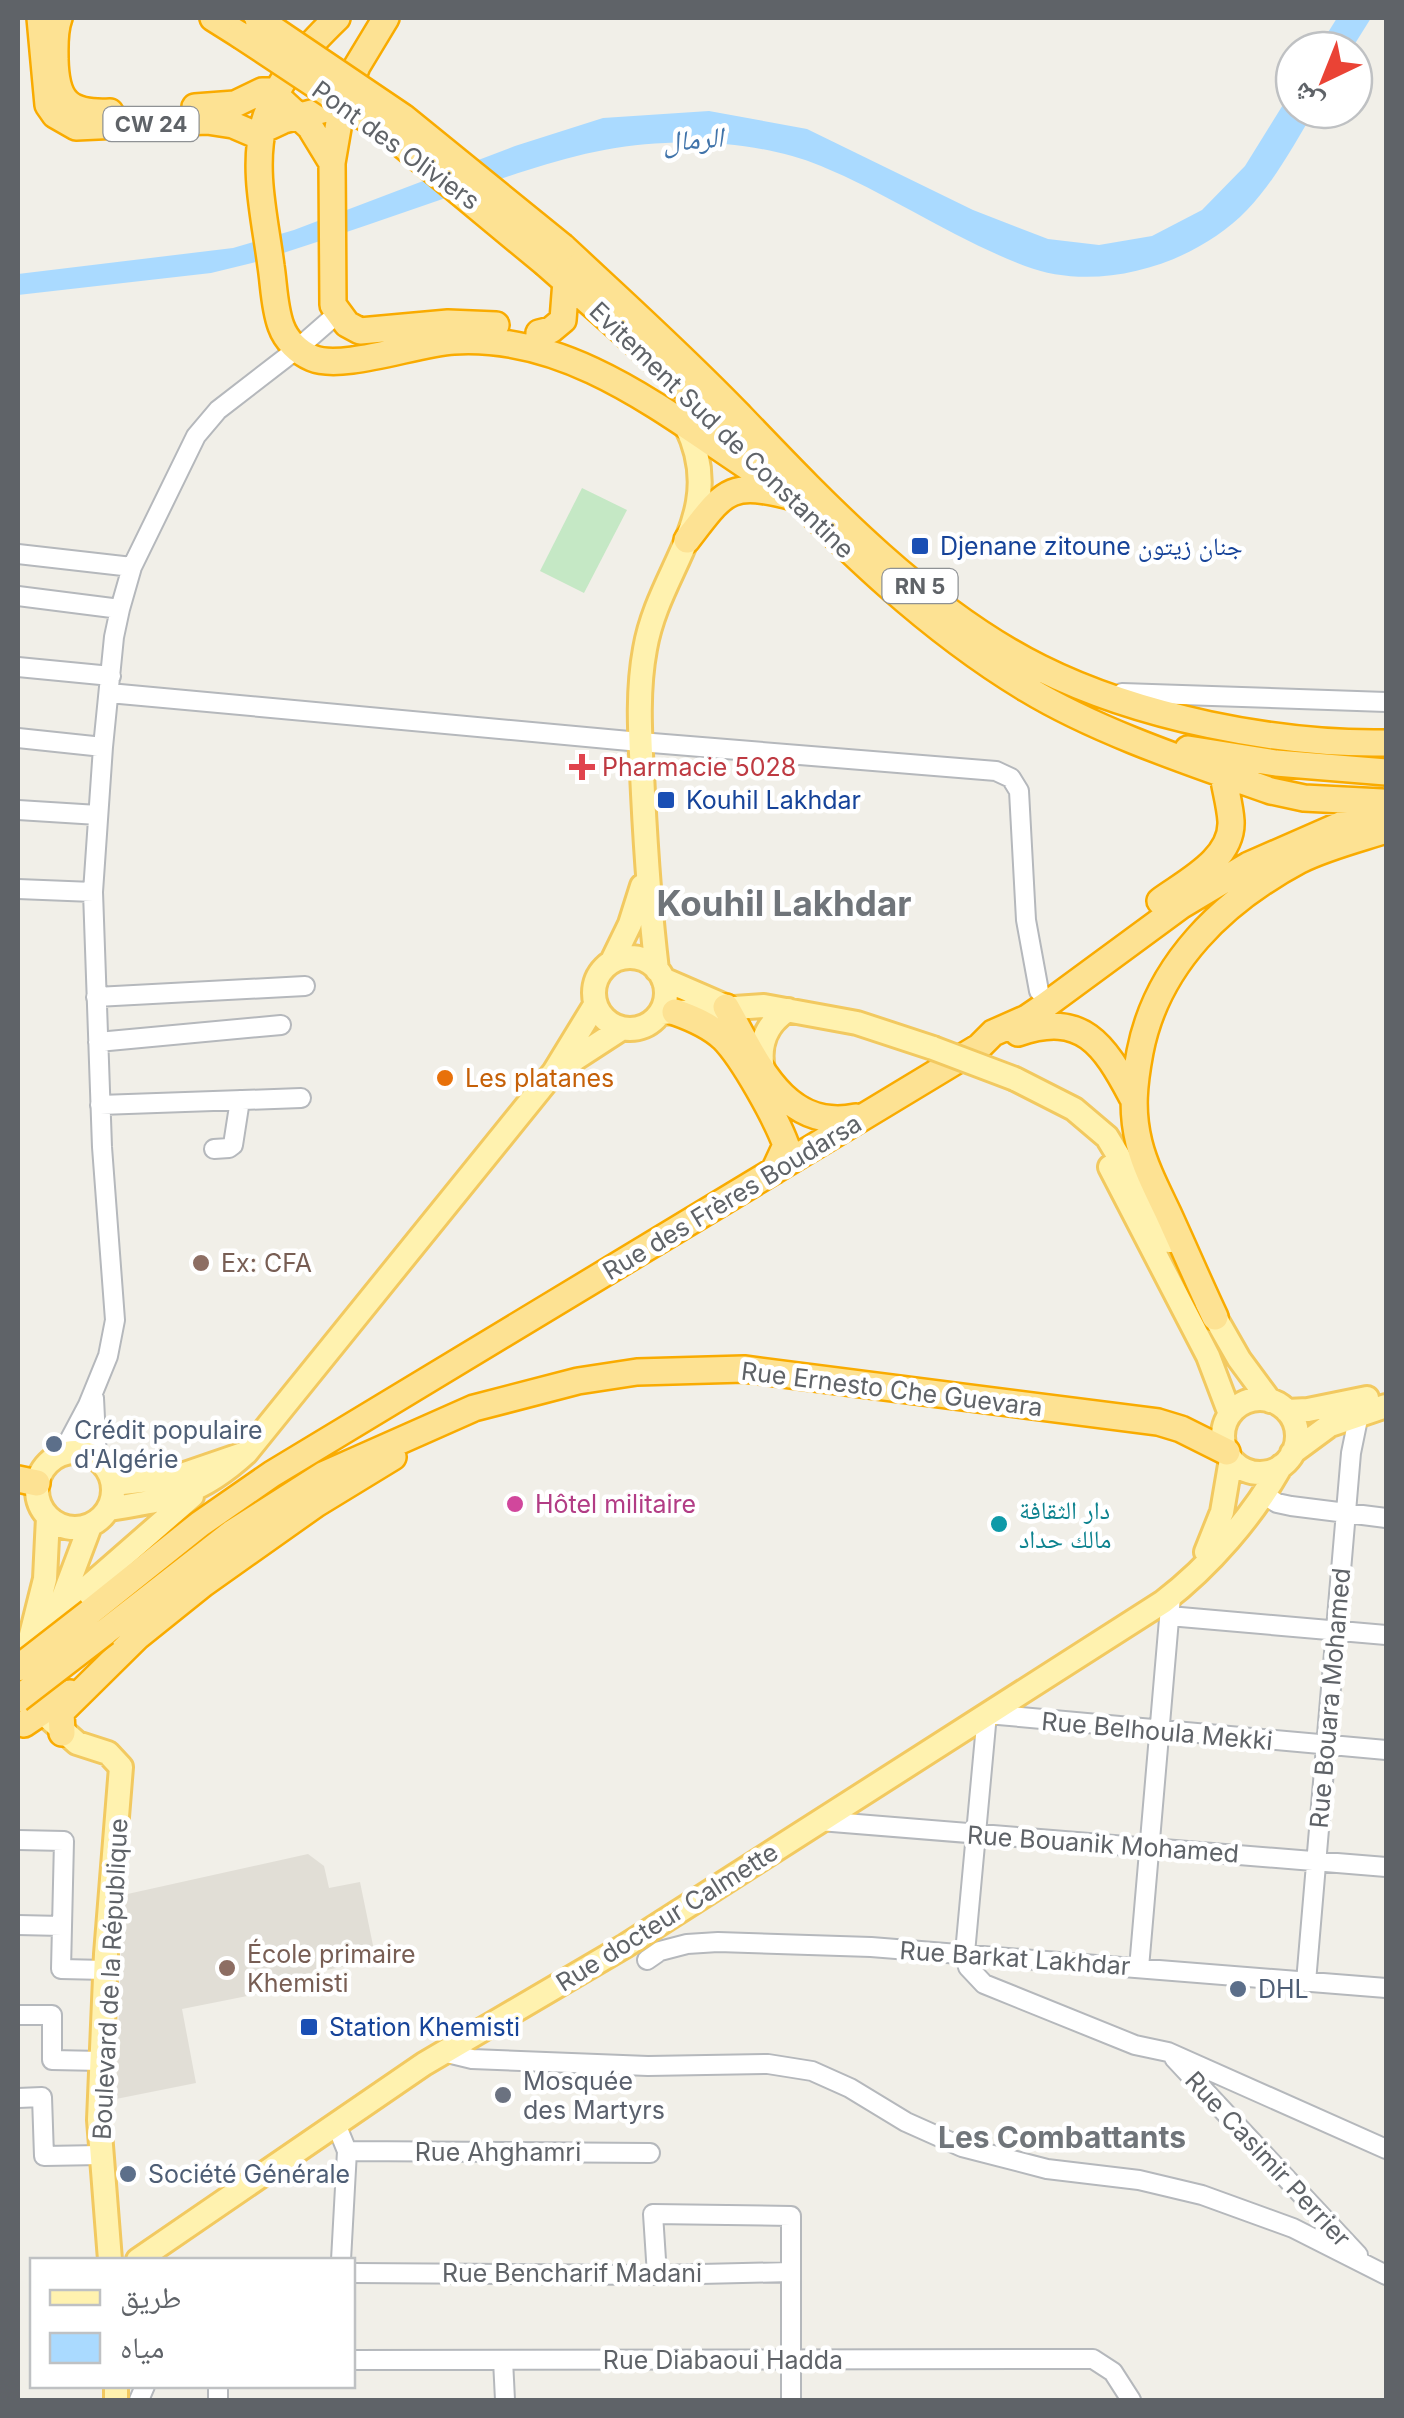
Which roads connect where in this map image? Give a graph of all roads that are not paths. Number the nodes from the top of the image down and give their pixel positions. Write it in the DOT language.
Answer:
graph roads {
  1 [pos="40,18"];
  2 [pos="59,18"];
  3 [pos="213,18"];
  4 [pos="337,18"];
  5 [pos="386,18"];
  6 [pos="253,22"];
  7 [pos="315,39"];
  8 [pos="358,66"];
  9 [pos="276,94"];
  10 [pos="342,106"];
  11 [pos="300,116"];
  12 [pos="262,132"];
  13 [pos="332,163"];
  14 [pos="558,264"];
  15 [pos="334,304"];
  16 [pos="539,333"];
  17 [pos="298,349"];
  18 [pos="686,426"];
  19 [pos="794,498"];
  20 [pos="687,540"];
  21 [pos="18,554"];
  22 [pos="132,567"];
  23 [pos="18,596"];
  24 [pos="120,609"];
  25 [pos="18,667"];
  26 [pos="110,684"];
  27 [pos="1100,691"];
  28 [pos="1386,702"];
  29 [pos="18,738"];
  30 [pos="640,742"];
  31 [pos="1143,742"];
  32 [pos="1382,743"];
  33 [pos="103,747"];
  34 [pos="1386,772"];
  35 [pos="1222,774"];
  36 [pos="1386,804"];
  37 [pos="18,810"];
  38 [pos="98,815"];
  39 [pos="1386,830"];
  40 [pos="647,868"];
  41 [pos="18,889"];
  42 [pos="93,892"];
  43 [pos="612,961"];
  44 [pos="660,975"];
  45 [pos="306,986"];
  46 [pos="1039,991"];
  47 [pos="96,997"];
  48 [pos="595,1004"];
  49 [pos="726,1007"];
  50 [pos="788,1010"];
  51 [pos="668,1012"];
  52 [pos="281,1025"];
  53 [pos="621,1029"];
  54 [pos="986,1040"];
  55 [pos="98,1042"];
  56 [pos="763,1070"];
  57 [pos="554,1072"];
  58 [pos="1132,1096"];
  59 [pos="301,1098"];
  60 [pos="240,1100"];
  61 [pos="100,1105"];
  62 [pos="1074,1109"];
  63 [pos="866,1115"];
  64 [pos="214,1148"];
  65 [pos="774,1172"];
  66 [pos="1215,1317"];
  67 [pos="95,1388"];
  68 [pos="1386,1394"];
  69 [pos="1278,1406"];
  70 [pos="1386,1406"];
  71 [pos="1230,1414"];
  72 [pos="1360,1414"];
  73 [pos="436,1423"];
  74 [pos="246,1453"];
  75 [pos="62,1454"];
  76 [pos="1229,1456"];
  77 [pos="97,1459"];
  78 [pos="1286,1460"];
  79 [pos="28,1481"];
  80 [pos="114,1484"];
  81 [pos="201,1488"];
  82 [pos="1263,1494"];
  83 [pos="109,1509"];
  84 [pos="1346,1514"];
  85 [pos="48,1518"];
  86 [pos="1386,1518"];
  87 [pos="90,1526"];
  88 [pos="1196,1574"];
  89 [pos="1170,1606"];
  90 [pos="97,1622"];
  91 [pos="54,1626"];
  92 [pos="1336,1630"];
  93 [pos="1386,1635"];
  94 [pos="29,1670"];
  95 [pos="104,1670"];
  96 [pos="18,1684"];
  97 [pos="987,1714"];
  98 [pos="24,1721"];
  99 [pos="1159,1732"];
  100 [pos="62,1733"];
  101 [pos="1326,1747"];
  102 [pos="1386,1750"];
  103 [pos="820,1821"];
  104 [pos="976,1835"];
  105 [pos="18,1840"];
  106 [pos="1149,1847"];
  107 [pos="1317,1860"];
  108 [pos="1386,1867"];
  109 [pos="18,1924"];
  110 [pos="62,1926"];
  111 [pos="965,1953"];
  112 [pos="647,1960"];
  113 [pos="1139,1968"];
  114 [pos="106,1970"];
  115 [pos="1306,1982"];
  116 [pos="1386,1988"];
  117 [pos="18,2015"];
  118 [pos="442,2052"];
  119 [pos="1168,2052"];
  120 [pos="102,2060"];
  121 [pos="18,2098"];
  122 [pos="336,2124"];
  123 [pos="1386,2149"];
  124 [pos="346,2150"];
  125 [pos="650,2152"];
  126 [pos="101,2154"];
  127 [pos="110,2258"];
  128 [pos="141,2258"];
  129 [pos="341,2258"];
  130 [pos="1368,2266"];
  131 [pos="791,2272"];
  132 [pos="355,2274"];
  133 [pos="657,2275"];
  134 [pos="1386,2276"];
  135 [pos="355,2360"];
  136 [pos="503,2360"];
  137 [pos="791,2360"];
  138 [pos="505,2400"];
  139 [pos="792,2400"];
  140 [pos="1131,2400"];
  1 -- 12 [label="highway, CW 24"];
  2 -- 9 [label="highway, CW 24"];
  3 -- 6 [label="highway, RN 5"];
  4 -- 7 [label="highway"];
  5 -- 8 [label="highway"];
  6 -- 14 [label="highway, Pont des Oliviers / RN 5, bridge"];
  7 -- 8 [label="highway"];
  7 -- 9 [label="highway"];
  8 -- 10 [label="highway"];
  9 -- 11 [label="highway"];
  9 -- 12 [label="highway"];
  10 -- 11 [label="highway"];
  10 -- 13 [label="highway"];
  11 -- 12 [label="highway"];
  11 -- 13 [label="highway"];
  12 -- 17 [label="highway"];
  13 -- 15 [label="highway"];
  14 -- 16 [label="highway"];
  14 -- 19 [label="highway, Evitement Sud de Constantine / RN 5"];
  14 -- 27 [label="highway, Evitement Sud de Constantine / RN 5"];
  15 -- 16 [label="highway"];
  15 -- 17 [label="street"];
  16 -- 18 [label="highway"];
  17 -- 18 [label="highway"];
  17 -- 22 [label="street"];
  18 -- 19 [label="highway"];
  18 -- 20 [label="main road"];
  19 -- 20 [label="highway"];
  19 -- 31 [label="highway, Evitement Sud de Constantine / RN 5"];
  20 -- 30 [label="main road"];
  21 -- 22 [label="street"];
  22 -- 24 [label="street"];
  23 -- 24 [label="street"];
  24 -- 26 [label="street"];
  25 -- 26 [label="street"];
  26 -- 30 [label="street"];
  26 -- 33 [label="street"];
  27 -- 28 [label="street"];
  27 -- 32 [label="highway, Evitement Sud de Constantine / RN 5"];
  29 -- 33 [label="street"];
  30 -- 40 [label="main road"];
  30 -- 46 [label="street"];
  31 -- 34 [label="highway"];
  31 -- 35 [label="highway, Evitement Sud de Constantine / RN 5"];
  33 -- 38 [label="street"];
  35 -- 36 [label="highway, Evitement Sud de Constantine / RN 5"];
  35 -- 46 [label="highway"];
  36 -- 54 [label="highway, Rue des Frères Boudarsa"];
  37 -- 38 [label="street"];
  38 -- 42 [label="street"];
  39 -- 58 [label="highway"];
  40 -- 43 [label="main road"];
  40 -- 44 [label="main road"];
  41 -- 42 [label="street"];
  42 -- 47 [label="street"];
  43 -- 44 [label="main road"];
  43 -- 48 [label="main road"];
  44 -- 49 [label="main road"];
  44 -- 51 [label="main road"];
  45 -- 47 [label="street"];
  46 -- 54 [label="highway"];
  47 -- 55 [label="street"];
  48 -- 53 [label="main road"];
  48 -- 57 [label="main road"];
  49 -- 50 [label="main road"];
  49 -- 51 [label="main road"];
  49 -- 56 [label="highway"];
  50 -- 56 [label="main road"];
  50 -- 62 [label="main road, bridge"];
  51 -- 53 [label="main road"];
  51 -- 65 [label="highway"];
  52 -- 55 [label="street"];
  53 -- 57 [label="main road"];
  54 -- 58 [label="highway"];
  54 -- 63 [label="highway, Rue des Frères Boudarsa"];
  55 -- 61 [label="street"];
  56 -- 63 [label="highway"];
  57 -- 74 [label="main road"];
  58 -- 66 [label="highway"];
  59 -- 60 [label="street"];
  60 -- 61 [label="street"];
  60 -- 64 [label="street"];
  61 -- 67 [label="street"];
  62 -- 66 [label="main road"];
  62 -- 71 [label="main road"];
  63 -- 65 [label="highway, Rue des Frères Boudarsa"];
  65 -- 90 [label="highway, Rue des Frères Boudarsa"];
  66 -- 69 [label="main road"];
  67 -- 75 [label="street"];
  67 -- 77 [label="street"];
  68 -- 69 [label="main road"];
  69 -- 71 [label="main road"];
  69 -- 78 [label="main road"];
  70 -- 72 [label="main road"];
  71 -- 76 [label="main road"];
  72 -- 78 [label="main road"];
  72 -- 84 [label="street, Rue Bouara Mohamed"];
  73 -- 76 [label="highway, Rue Ernesto Che Guevara"];
  73 -- 90 [label="highway"];
  73 -- 95 [label="highway"];
  74 -- 80 [label="main road"];
  74 -- 81 [label="main road"];
  75 -- 77 [label="main road"];
  75 -- 79 [label="main road"];
  76 -- 78 [label="main road"];
  76 -- 88 [label="main road, Rue docteur Calmette"];
  77 -- 80 [label="main road"];
  78 -- 82 [label="main road, Rue docteur Calmette"];
  79 -- 85 [label="main road"];
  80 -- 83 [label="main road"];
  81 -- 83 [label="main road"];
  81 -- 91 [label="main road"];
  82 -- 84 [label="street"];
  82 -- 88 [label="main road, Rue docteur Calmette"];
  83 -- 87 [label="main road"];
  84 -- 86 [label="street"];
  84 -- 92 [label="street, Rue Bouara Mohamed"];
  85 -- 87 [label="main road"];
  85 -- 96 [label="main road"];
  87 -- 91 [label="main road"];
  88 -- 89 [label="main road, Rue docteur Calmette"];
  89 -- 92 [label="street"];
  89 -- 97 [label="main road, Rue docteur Calmette"];
  89 -- 99 [label="street"];
  90 -- 94 [label="highway, bridge"];
  90 -- 98 [label="highway, bridge"];
  91 -- 94 [label="main road"];
  92 -- 93 [label="street"];
  92 -- 101 [label="street, Rue Bouara Mohamed"];
  94 -- 98 [label="main road"];
  95 -- 98 [label="highway"];
  95 -- 100 [label="highway"];
  97 -- 99 [label="street, Rue Belhoula Mekki"];
  97 -- 103 [label="main road, Rue docteur Calmette"];
  97 -- 104 [label="street"];
  98 -- 100 [label="main road"];
  99 -- 101 [label="street, Rue Belhoula Mekki"];
  99 -- 106 [label="street"];
  100 -- 114 [label="main road, Boulevard de la République"];
  101 -- 102 [label="street, Rue Belhoula Mekki"];
  101 -- 107 [label="street, Rue Bouara Mohamed"];
  103 -- 104 [label="street, Rue Bouanik Mohamed"];
  103 -- 118 [label="main road, Rue docteur Calmette"];
  104 -- 106 [label="street, Rue Bouanik Mohamed"];
  104 -- 111 [label="street"];
  105 -- 110 [label="street"];
  106 -- 107 [label="street, Rue Bouanik Mohamed"];
  106 -- 113 [label="street"];
  107 -- 108 [label="street, Rue Bouanik Mohamed"];
  107 -- 115 [label="street, Rue Bouara Mohamed"];
  109 -- 110 [label="street"];
  110 -- 114 [label="street"];
  111 -- 112 [label="street, Rue Barkat Lakhdar"];
  111 -- 113 [label="street, Rue Barkat Lakhdar"];
  111 -- 119 [label="street"];
  113 -- 115 [label="street, Rue Barkat Lakhdar"];
  114 -- 120 [label="main road, Boulevard de la République"];
  115 -- 116 [label="street, Rue Barkat Lakhdar"];
  117 -- 120 [label="street"];
  118 -- 122 [label="main road, Rue docteur Calmette"];
  118 -- 130 [label="street"];
  119 -- 123 [label="street"];
  119 -- 130 [label="street, Rue Casimir Perrier"];
  120 -- 126 [label="main road, Boulevard de la République"];
  121 -- 126 [label="street"];
  122 -- 124 [label="street"];
  122 -- 128 [label="main road, Rue docteur Calmette"];
  124 -- 125 [label="street, Rue Ahghamri"];
  124 -- 129 [label="street"];
  126 -- 127 [label="main road, Boulevard de la République"];
  130 -- 134 [label="street"];
  131 -- 133 [label="street, Rue Bencharif Madani"];
  131 -- 133 [label="street"];
  131 -- 137 [label="street"];
  132 -- 133 [label="street, Rue Bencharif Madani"];
  135 -- 136 [label="street, Rue Diabaoui Hadda"];
  136 -- 137 [label="street, Rue Diabaoui Hadda"];
  136 -- 138 [label="street"];
  137 -- 139 [label="street"];
  137 -- 140 [label="street, Rue Diabaoui Hadda"];
}
